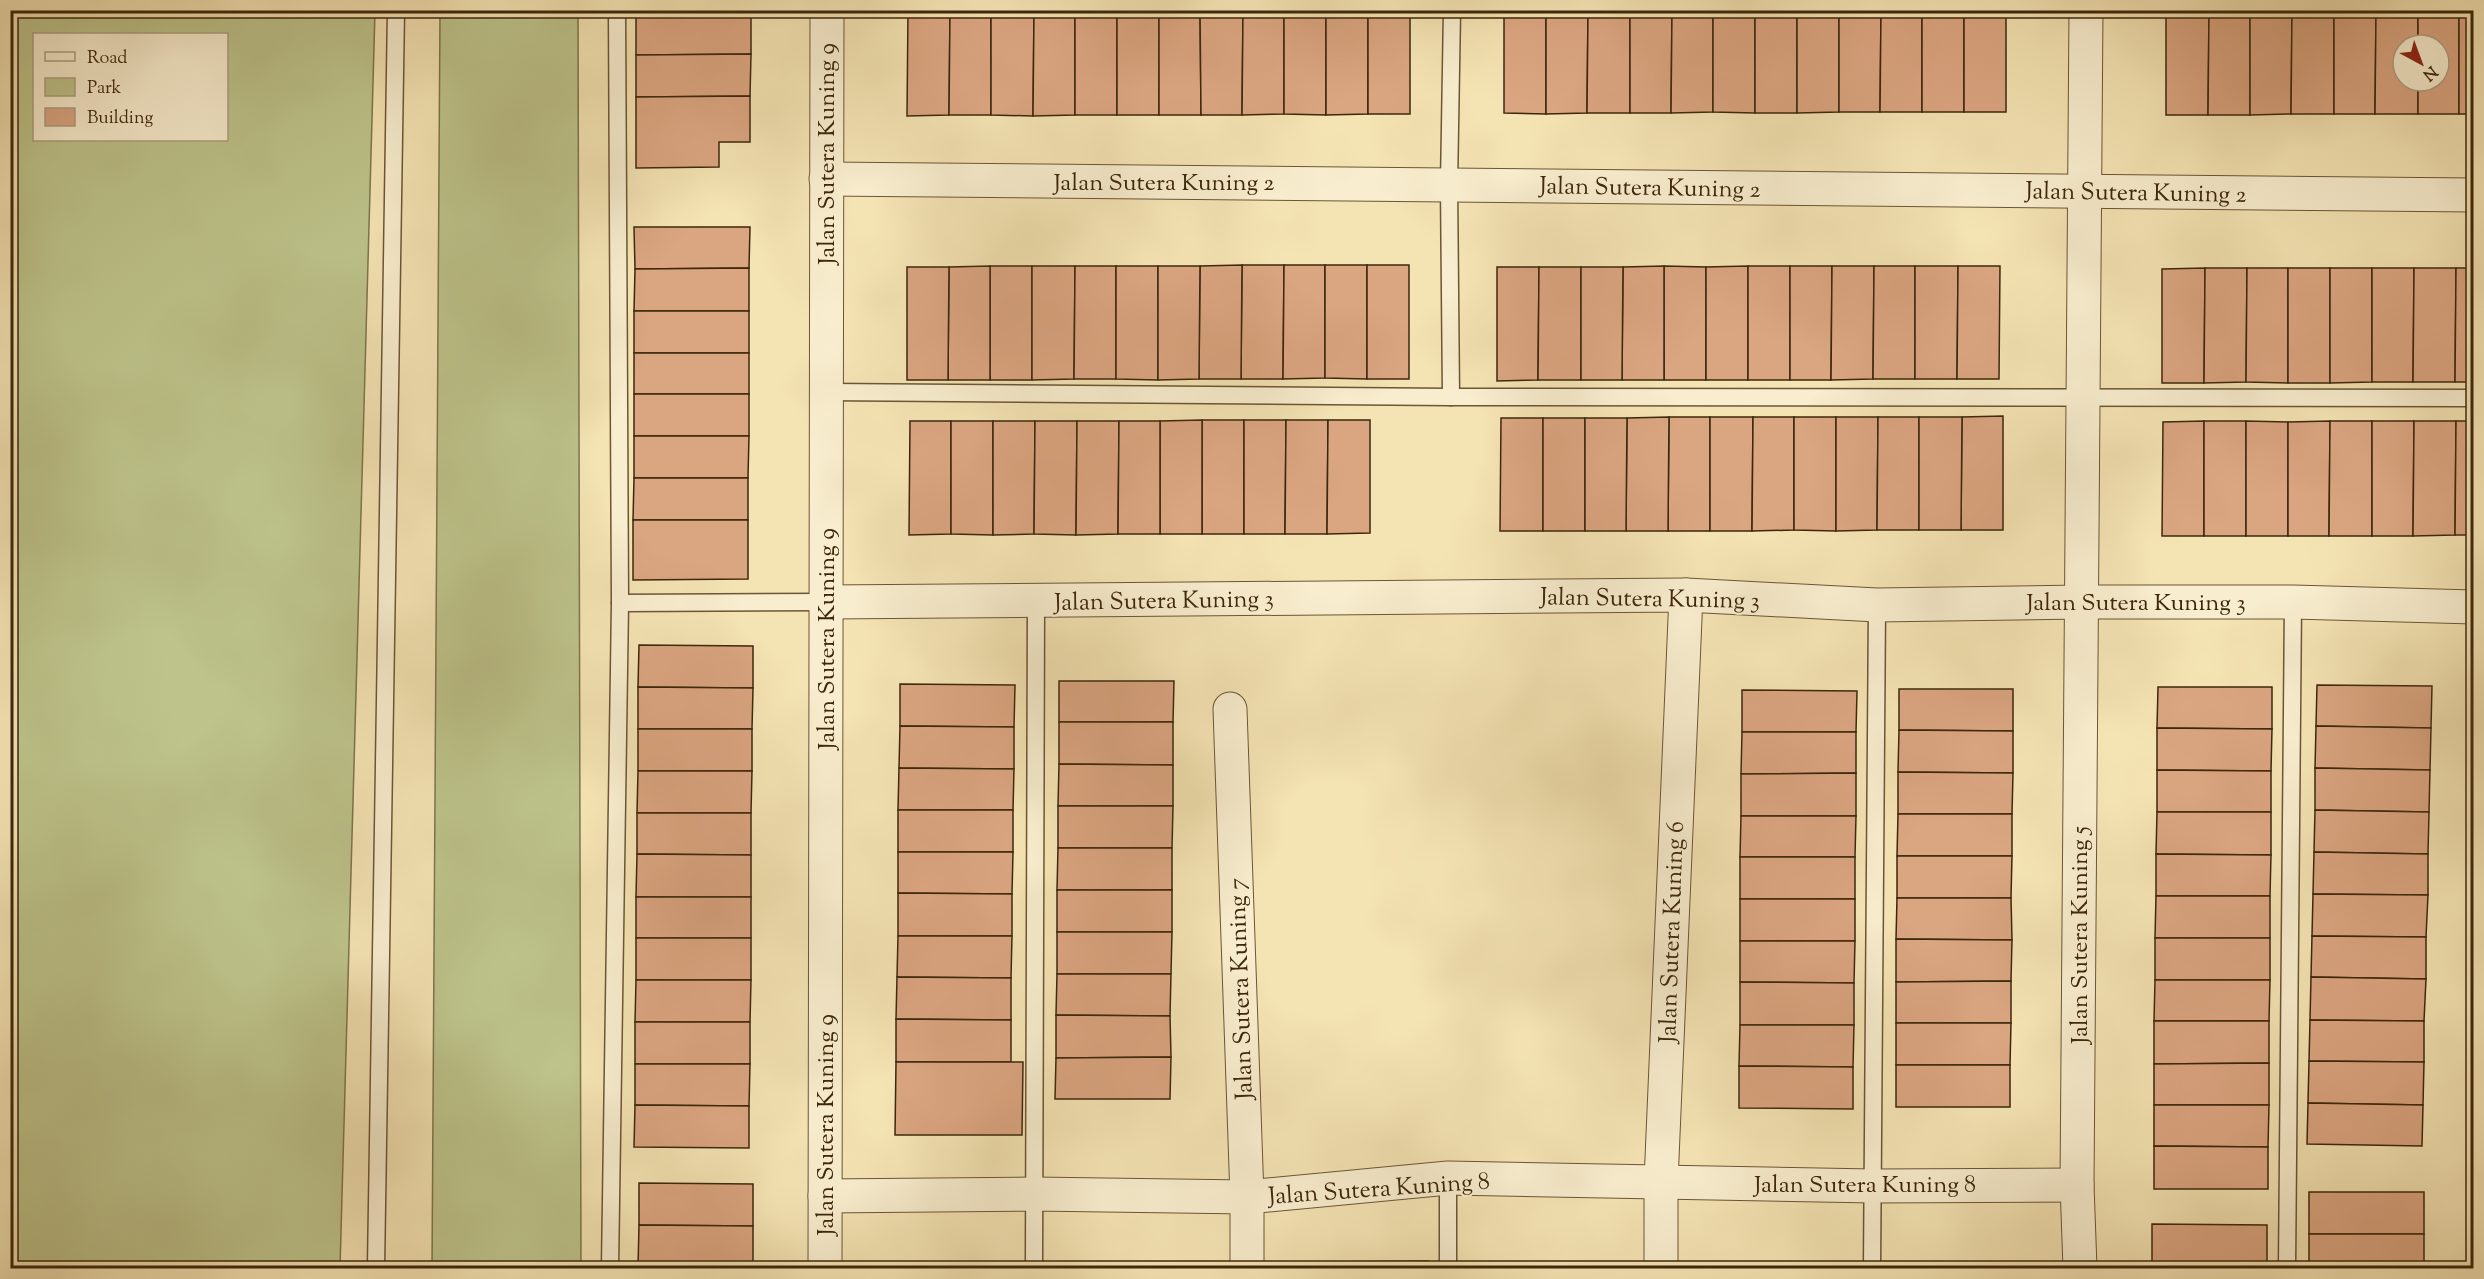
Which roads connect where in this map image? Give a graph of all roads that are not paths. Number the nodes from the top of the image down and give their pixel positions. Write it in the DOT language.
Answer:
graph roads {
  1 [pos="396,10"];
  2 [pos="617,10"];
  3 [pos="826,10"];
  4 [pos="1452,10"];
  5 [pos="2086,10"];
  6 [pos="826,179"];
  7 [pos="1449,185"];
  8 [pos="2085,192"];
  9 [pos="2474,195"];
  10 [pos="826,392"];
  11 [pos="1451,397"];
  12 [pos="2083,398"];
  13 [pos="2474,398"];
  14 [pos="1686,595"];
  15 [pos="1036,601"];
  16 [pos="826,602"];
  17 [pos="2082,602"];
  18 [pos="2293,602"];
  19 [pos="620,603"];
  20 [pos="1877,605"];
  21 [pos="2474,607"];
  22 [pos="1230,709"];
  23 [pos="1448,1178"];
  24 [pos="1661,1182"];
  25 [pos="2077,1185"];
  26 [pos="1873,1186"];
  27 [pos="1034,1194"];
  28 [pos="825,1196"];
  29 [pos="1247,1197"];
  30 [pos="376,1269"];
  31 [pos="610,1269"];
  32 [pos="825,1269"];
  33 [pos="1034,1269"];
  34 [pos="1247,1269"];
  35 [pos="1448,1269"];
  36 [pos="1661,1269"];
  37 [pos="1872,1269"];
  38 [pos="2080,1269"];
  39 [pos="2287,1269"];
  1 -- 30 [label="lane"];
  2 -- 19 [label="lane"];
  3 -- 6 [label="street, Jalan Sutera Kuning 9"];
  4 -- 7 [label="lane"];
  5 -- 8 [label="street, Jalan Sutera Kuning 5"];
  6 -- 7 [label="street, Jalan Sutera Kuning 2"];
  6 -- 10 [label="street, Jalan Sutera Kuning 9"];
  7 -- 8 [label="street, Jalan Sutera Kuning 2"];
  7 -- 11 [label="lane"];
  8 -- 9 [label="street, Jalan Sutera Kuning 2"];
  8 -- 12 [label="street, Jalan Sutera Kuning 5"];
  10 -- 11 [label="lane"];
  10 -- 16 [label="street, Jalan Sutera Kuning 9"];
  11 -- 12 [label="lane"];
  12 -- 13 [label="lane"];
  12 -- 17 [label="street, Jalan Sutera Kuning 5"];
  14 -- 15 [label="street, Jalan Sutera Kuning 3"];
  14 -- 20 [label="street, Jalan Sutera Kuning 3"];
  14 -- 24 [label="street, Jalan Sutera Kuning 6"];
  15 -- 16 [label="street, Jalan Sutera Kuning 3"];
  15 -- 27 [label="lane"];
  16 -- 19 [label="lane"];
  16 -- 28 [label="street, Jalan Sutera Kuning 9"];
  17 -- 18 [label="street, Jalan Sutera Kuning 3"];
  17 -- 20 [label="street, Jalan Sutera Kuning 3"];
  17 -- 25 [label="street, Jalan Sutera Kuning 5"];
  18 -- 21 [label="street, Jalan Sutera Kuning 3"];
  18 -- 39 [label="lane"];
  19 -- 31 [label="lane"];
  20 -- 26 [label="lane"];
  22 -- 29 [label="street, Jalan Sutera Kuning 7"];
  23 -- 24 [label="street, Jalan Sutera Kuning 8"];
  23 -- 29 [label="street, Jalan Sutera Kuning 8"];
  23 -- 35 [label="lane"];
  24 -- 26 [label="street, Jalan Sutera Kuning 8"];
  24 -- 36 [label="street, Jalan Sutera Kuning 6"];
  25 -- 26 [label="street, Jalan Sutera Kuning 8"];
  25 -- 38 [label="street, Jalan Sutera Kuning 5"];
  26 -- 37 [label="lane"];
  27 -- 28 [label="street, Jalan Sutera Kuning 8"];
  27 -- 29 [label="street, Jalan Sutera Kuning 8"];
  27 -- 33 [label="lane"];
  28 -- 32 [label="street, Jalan Sutera Kuning 9"];
  29 -- 34 [label="street, Jalan Sutera Kuning 7"];
}
